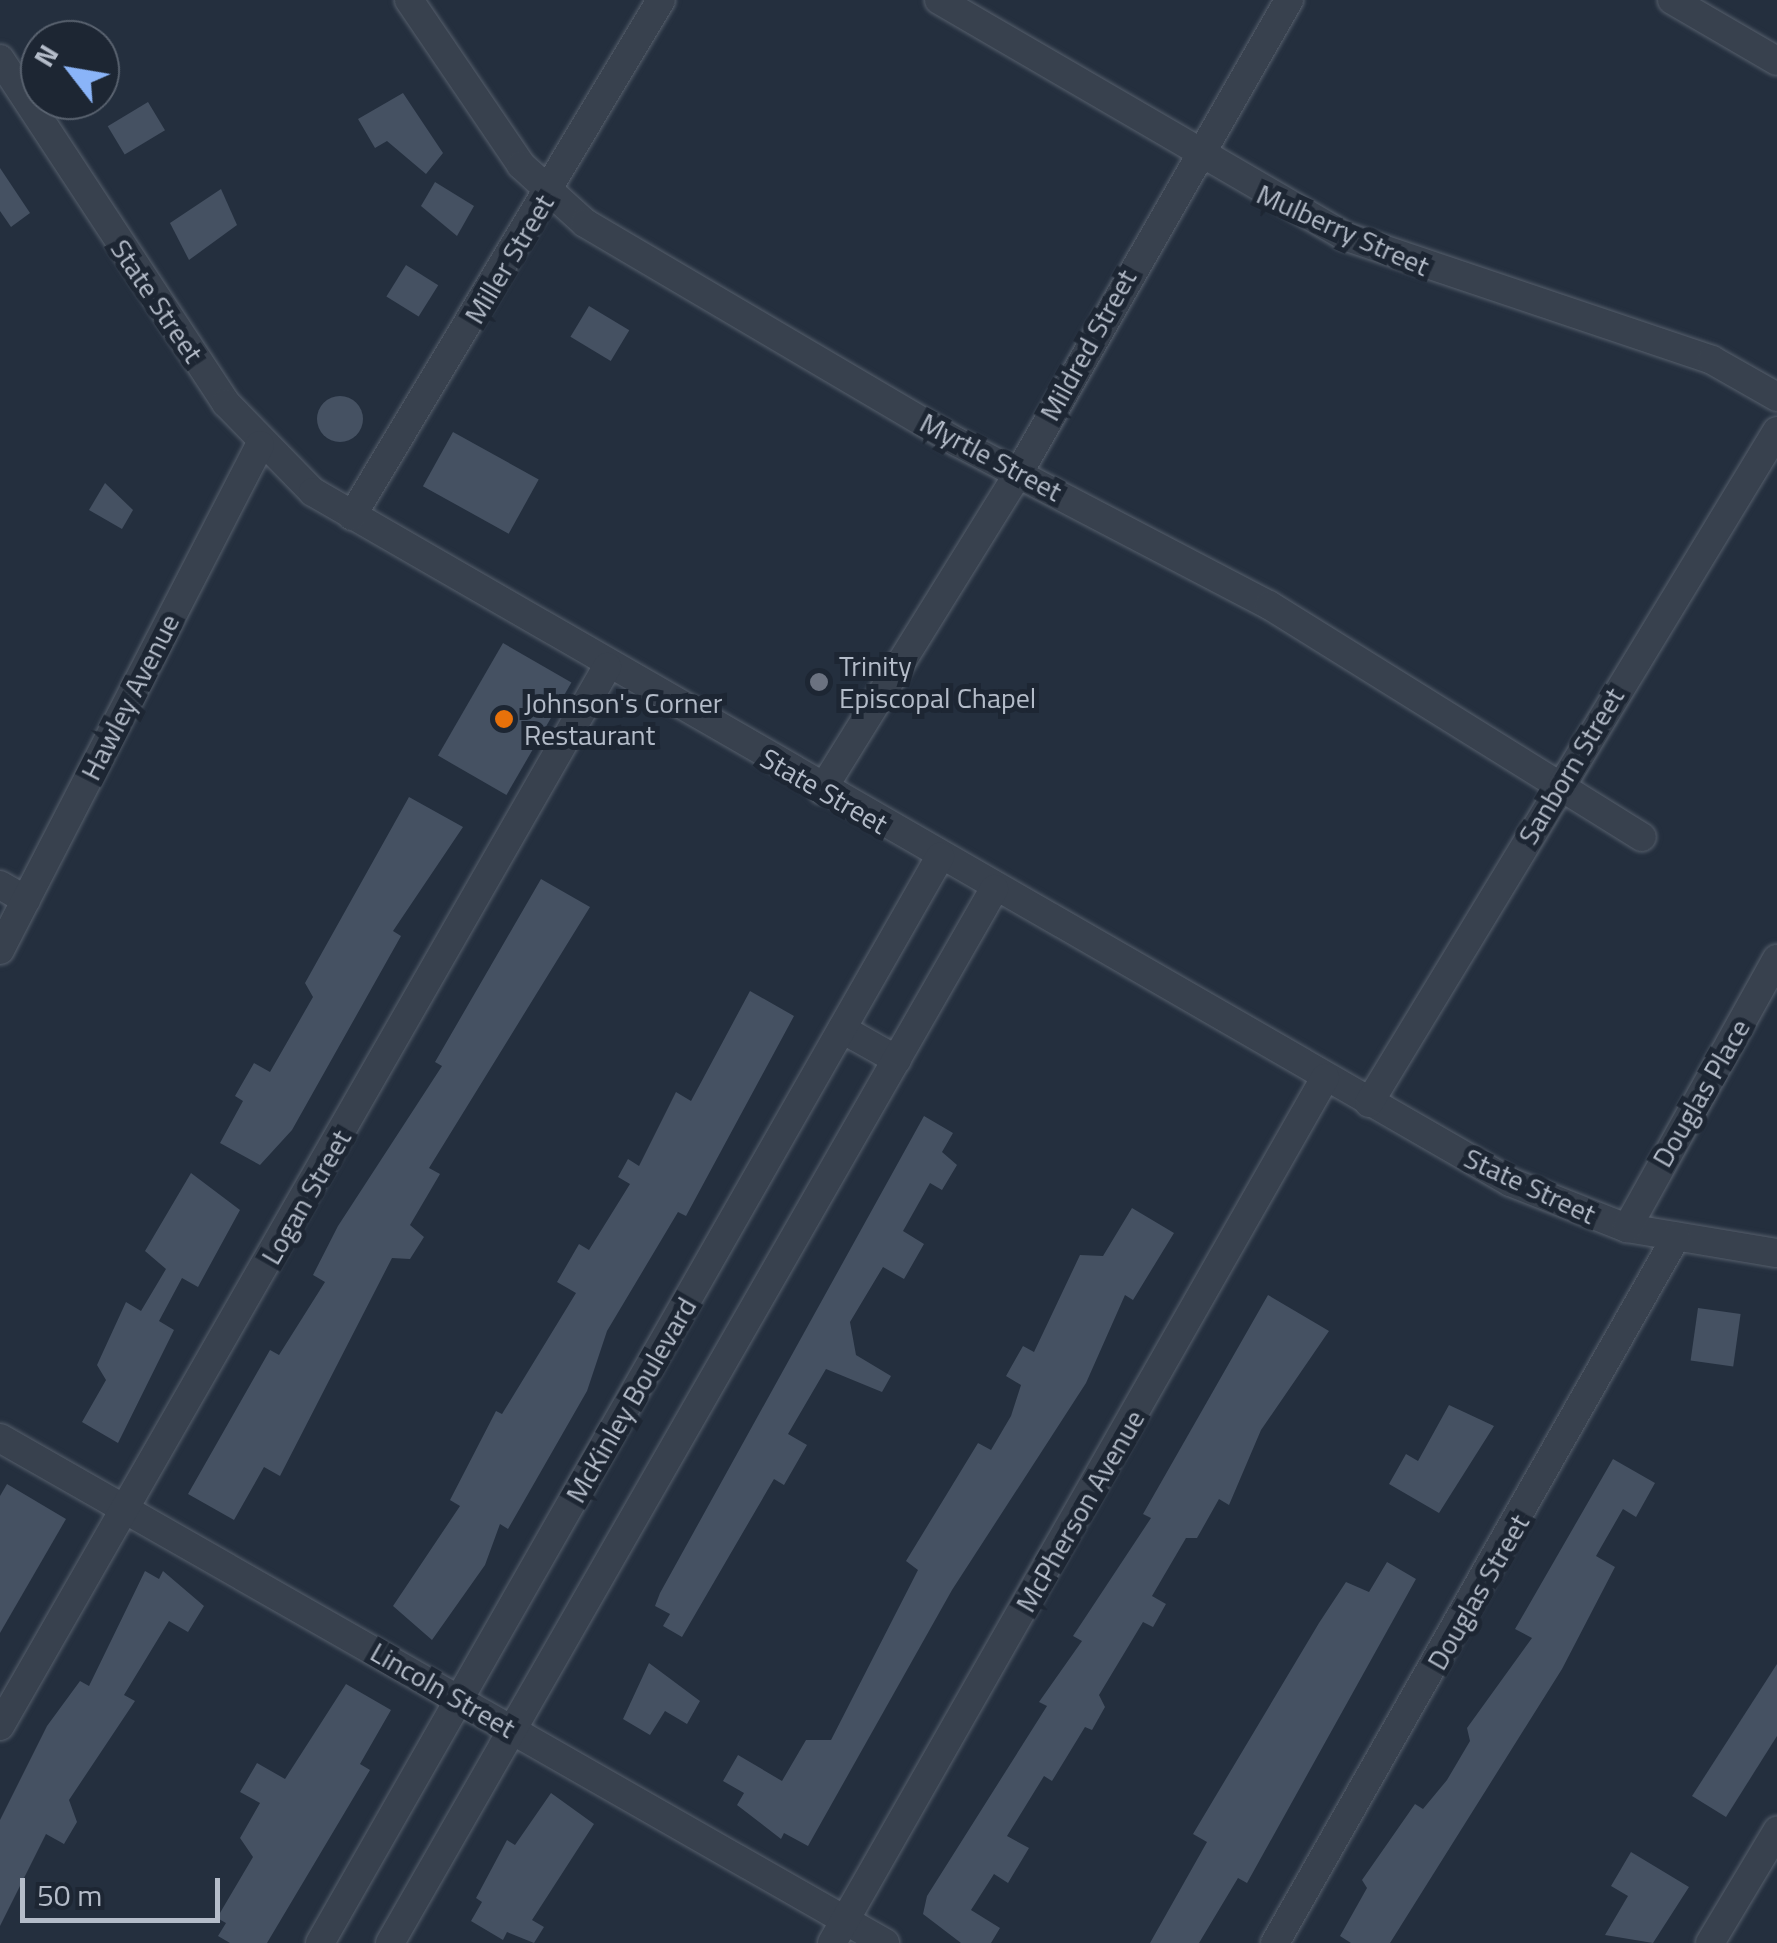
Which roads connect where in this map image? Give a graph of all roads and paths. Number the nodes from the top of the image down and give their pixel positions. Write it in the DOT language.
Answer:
graph roads {
  1 [pos="409,0"];
  2 [pos="661,0"];
  3 [pos="938,0"];
  4 [pos="1289,0"];
  5 [pos="1672,0"];
  6 [pos="0,60"];
  7 [pos="1777,61"];
  8 [pos="1195,156"];
  9 [pos="547,194"];
  10 [pos="1777,397"];
  11 [pos="1777,431"];
  12 [pos="260,445"];
  13 [pos="1018,474"];
  14 [pos="352,516"];
  15 [pos="608,666"];
  16 [pos="1561,782"];
  17 [pos="822,790"];
  18 [pos="1642,837"];
  19 [pos="940,857"];
  20 [pos="0,885"];
  21 [pos="994,888"];
  22 [pos="26,900"];
  23 [pos="0,950"];
  24 [pos="1777,959"];
  25 [pos="842,1029"];
  26 [pos="897,1060"];
  27 [pos="1325,1078"];
  28 [pos="1370,1103"];
  29 [pos="1627,1228"];
  30 [pos="1676,1238"];
  31 [pos="1777,1253"];
  32 [pos="0,1438"];
  33 [pos="124,1510"];
  34 [pos="460,1700"];
  35 [pos="0,1726"];
  36 [pos="512,1730"];
  37 [pos="1777,1831"];
  38 [pos="838,1932"];
  39 [pos="320,1943"];
  40 [pos="390,1943"];
  41 [pos="885,1943"];
  42 [pos="1274,1943"];
  43 [pos="1710,1943"];
  1 -- 9 [label="street, Myrtle Street"];
  2 -- 9 [label="street, Miller Street"];
  3 -- 8 [label="street, Mulberry Street"];
  4 -- 8 [label="street, Mildred Street"];
  5 -- 7 [label="street"];
  6 -- 12 [label="street, State Street"];
  8 -- 10 [label="street, Mulberry Street"];
  8 -- 13 [label="street, Mildred Street"];
  9 -- 13 [label="street, Myrtle Street"];
  9 -- 14 [label="street, Miller Street"];
  11 -- 16 [label="street, Sanborn Street"];
  12 -- 14 [label="street, State Street"];
  12 -- 22 [label="street, Hawley Avenue"];
  13 -- 16 [label="street, Myrtle Street"];
  13 -- 17 [label="street, Mildred Street"];
  14 -- 15 [label="street, State Street"];
  15 -- 17 [label="street, State Street"];
  15 -- 33 [label="street, Logan Street"];
  16 -- 18 [label="street, Myrtle Street"];
  16 -- 28 [label="street, Sanborn Street"];
  17 -- 19 [label="street, State Street"];
  19 -- 21 [label="street, State Street"];
  19 -- 25 [label="street, McKinley Boulevard"];
  20 -- 22 [label="street"];
  21 -- 26 [label="street"];
  21 -- 27 [label="street, State Street"];
  22 -- 23 [label="street, Hawley Avenue"];
  24 -- 29 [label="street, Douglas Place"];
  25 -- 26 [label="street"];
  25 -- 34 [label="street, McKinley Boulevard"];
  26 -- 36 [label="street"];
  27 -- 28 [label="street, State Street"];
  27 -- 38 [label="street, McPherson Avenue"];
  28 -- 29 [label="street, State Street"];
  29 -- 30 [label="street, State Street"];
  30 -- 31 [label="street, State Street"];
  30 -- 42 [label="street, Douglas Street"];
  32 -- 33 [label="street, Lincoln Street"];
  33 -- 34 [label="street, Lincoln Street"];
  33 -- 35 [label="street, Logan Street"];
  34 -- 36 [label="street, Lincoln Street"];
  34 -- 39 [label="street, McKinley Boulevard"];
  36 -- 38 [label="street, Lincoln Street"];
  36 -- 40 [label="street"];
  37 -- 43 [label="street"];
  38 -- 41 [label="street, Lincoln Street"];
}
